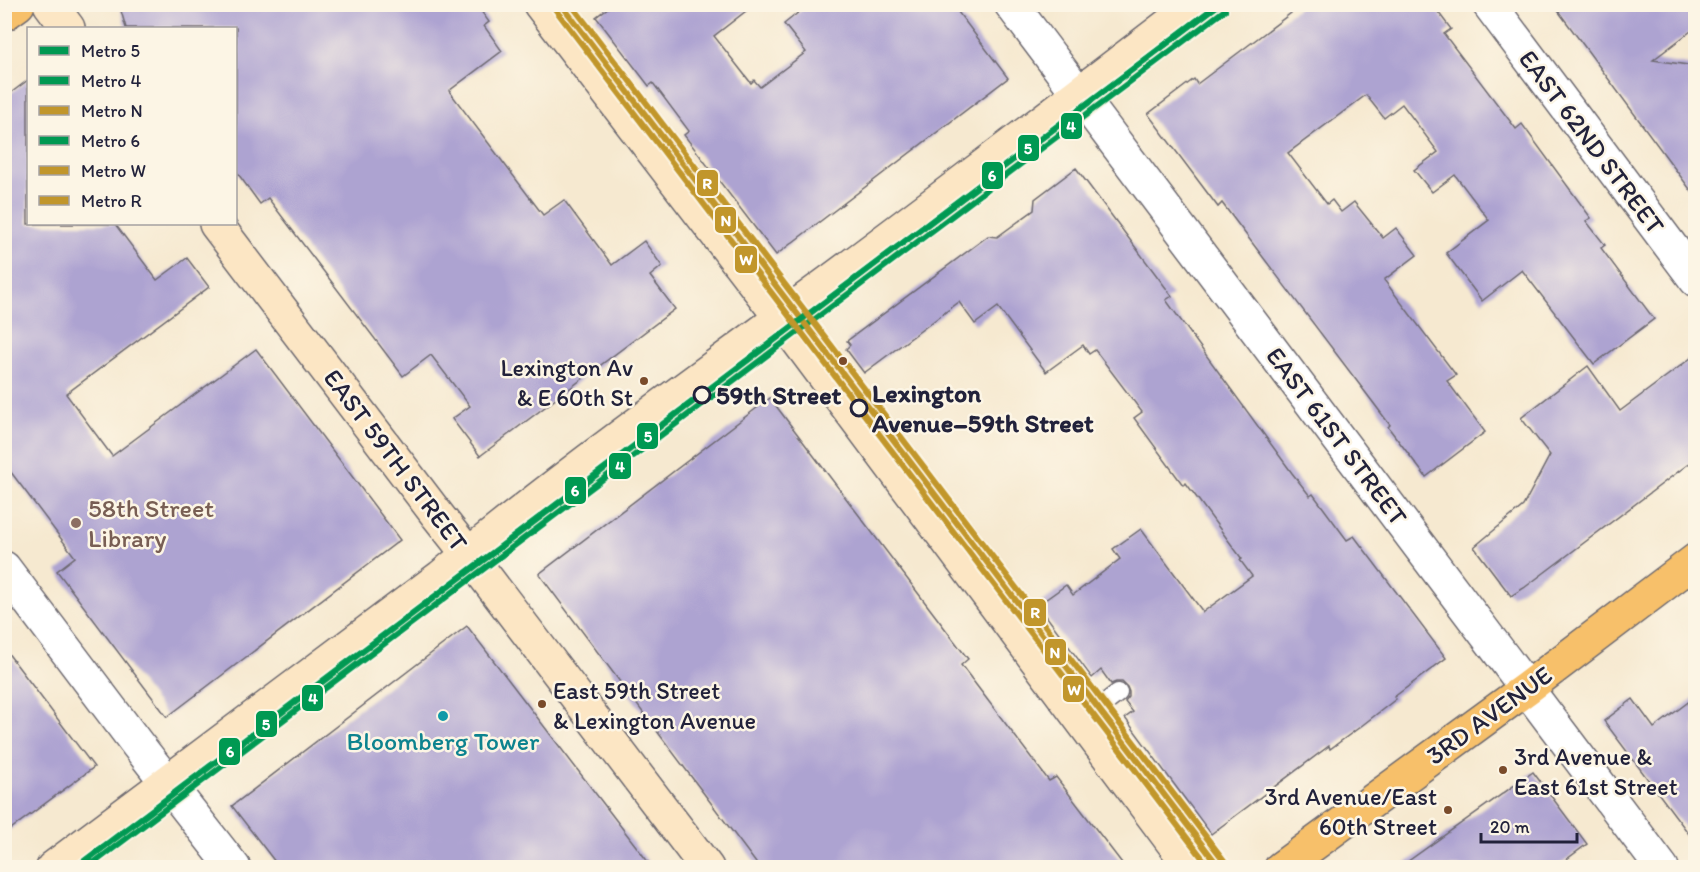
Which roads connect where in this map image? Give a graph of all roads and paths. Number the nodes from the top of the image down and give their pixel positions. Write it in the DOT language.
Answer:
graph roads {
  1 [pos="18,4"];
  2 [pos="50,4"];
  3 [pos="540,4"];
  4 [pos="1011,4"];
  5 [pos="1196,4"];
  6 [pos="1489,4"];
  7 [pos="4,14"];
  8 [pos="67,27"];
  9 [pos="1079,94"];
  10 [pos="217,225"];
  11 [pos="1695,280"];
  12 [pos="782,318"];
  13 [pos="468,554"];
  14 [pos="1695,560"];
  15 [pos="4,568"];
  16 [pos="1527,688"];
  17 [pos="1118,693"];
  18 [pos="1082,721"];
  19 [pos="167,782"];
  20 [pos="53,867"];
  21 [pos="234,867"];
  22 [pos="707,867"];
  23 [pos="1191,867"];
  24 [pos="1281,867"];
  25 [pos="1662,867"];
  1 -- 7 [label="main road"];
  2 -- 8 [label="main road"];
  3 -- 12 [label="main road"];
  4 -- 9 [label="street, EAST 61ST STREET"];
  5 -- 9 [label="main road"];
  6 -- 11 [label="street, EAST 62ND STREET"];
  9 -- 12 [label="main road"];
  9 -- 16 [label="street, EAST 61ST STREET"];
  10 -- 13 [label="main road, EAST 59TH STREET"];
  12 -- 13 [label="main road"];
  12 -- 18 [label="main road"];
  13 -- 19 [label="main road"];
  13 -- 22 [label="main road, EAST 59TH STREET"];
  14 -- 16 [label="main road, 3RD AVENUE"];
  15 -- 19 [label="street"];
  16 -- 24 [label="main road, 3RD AVENUE"];
  16 -- 25 [label="street, EAST 61ST STREET"];
  17 -- 18 [label="lane"];
  18 -- 23 [label="main road"];
  19 -- 20 [label="main road"];
  19 -- 21 [label="street"];
}
